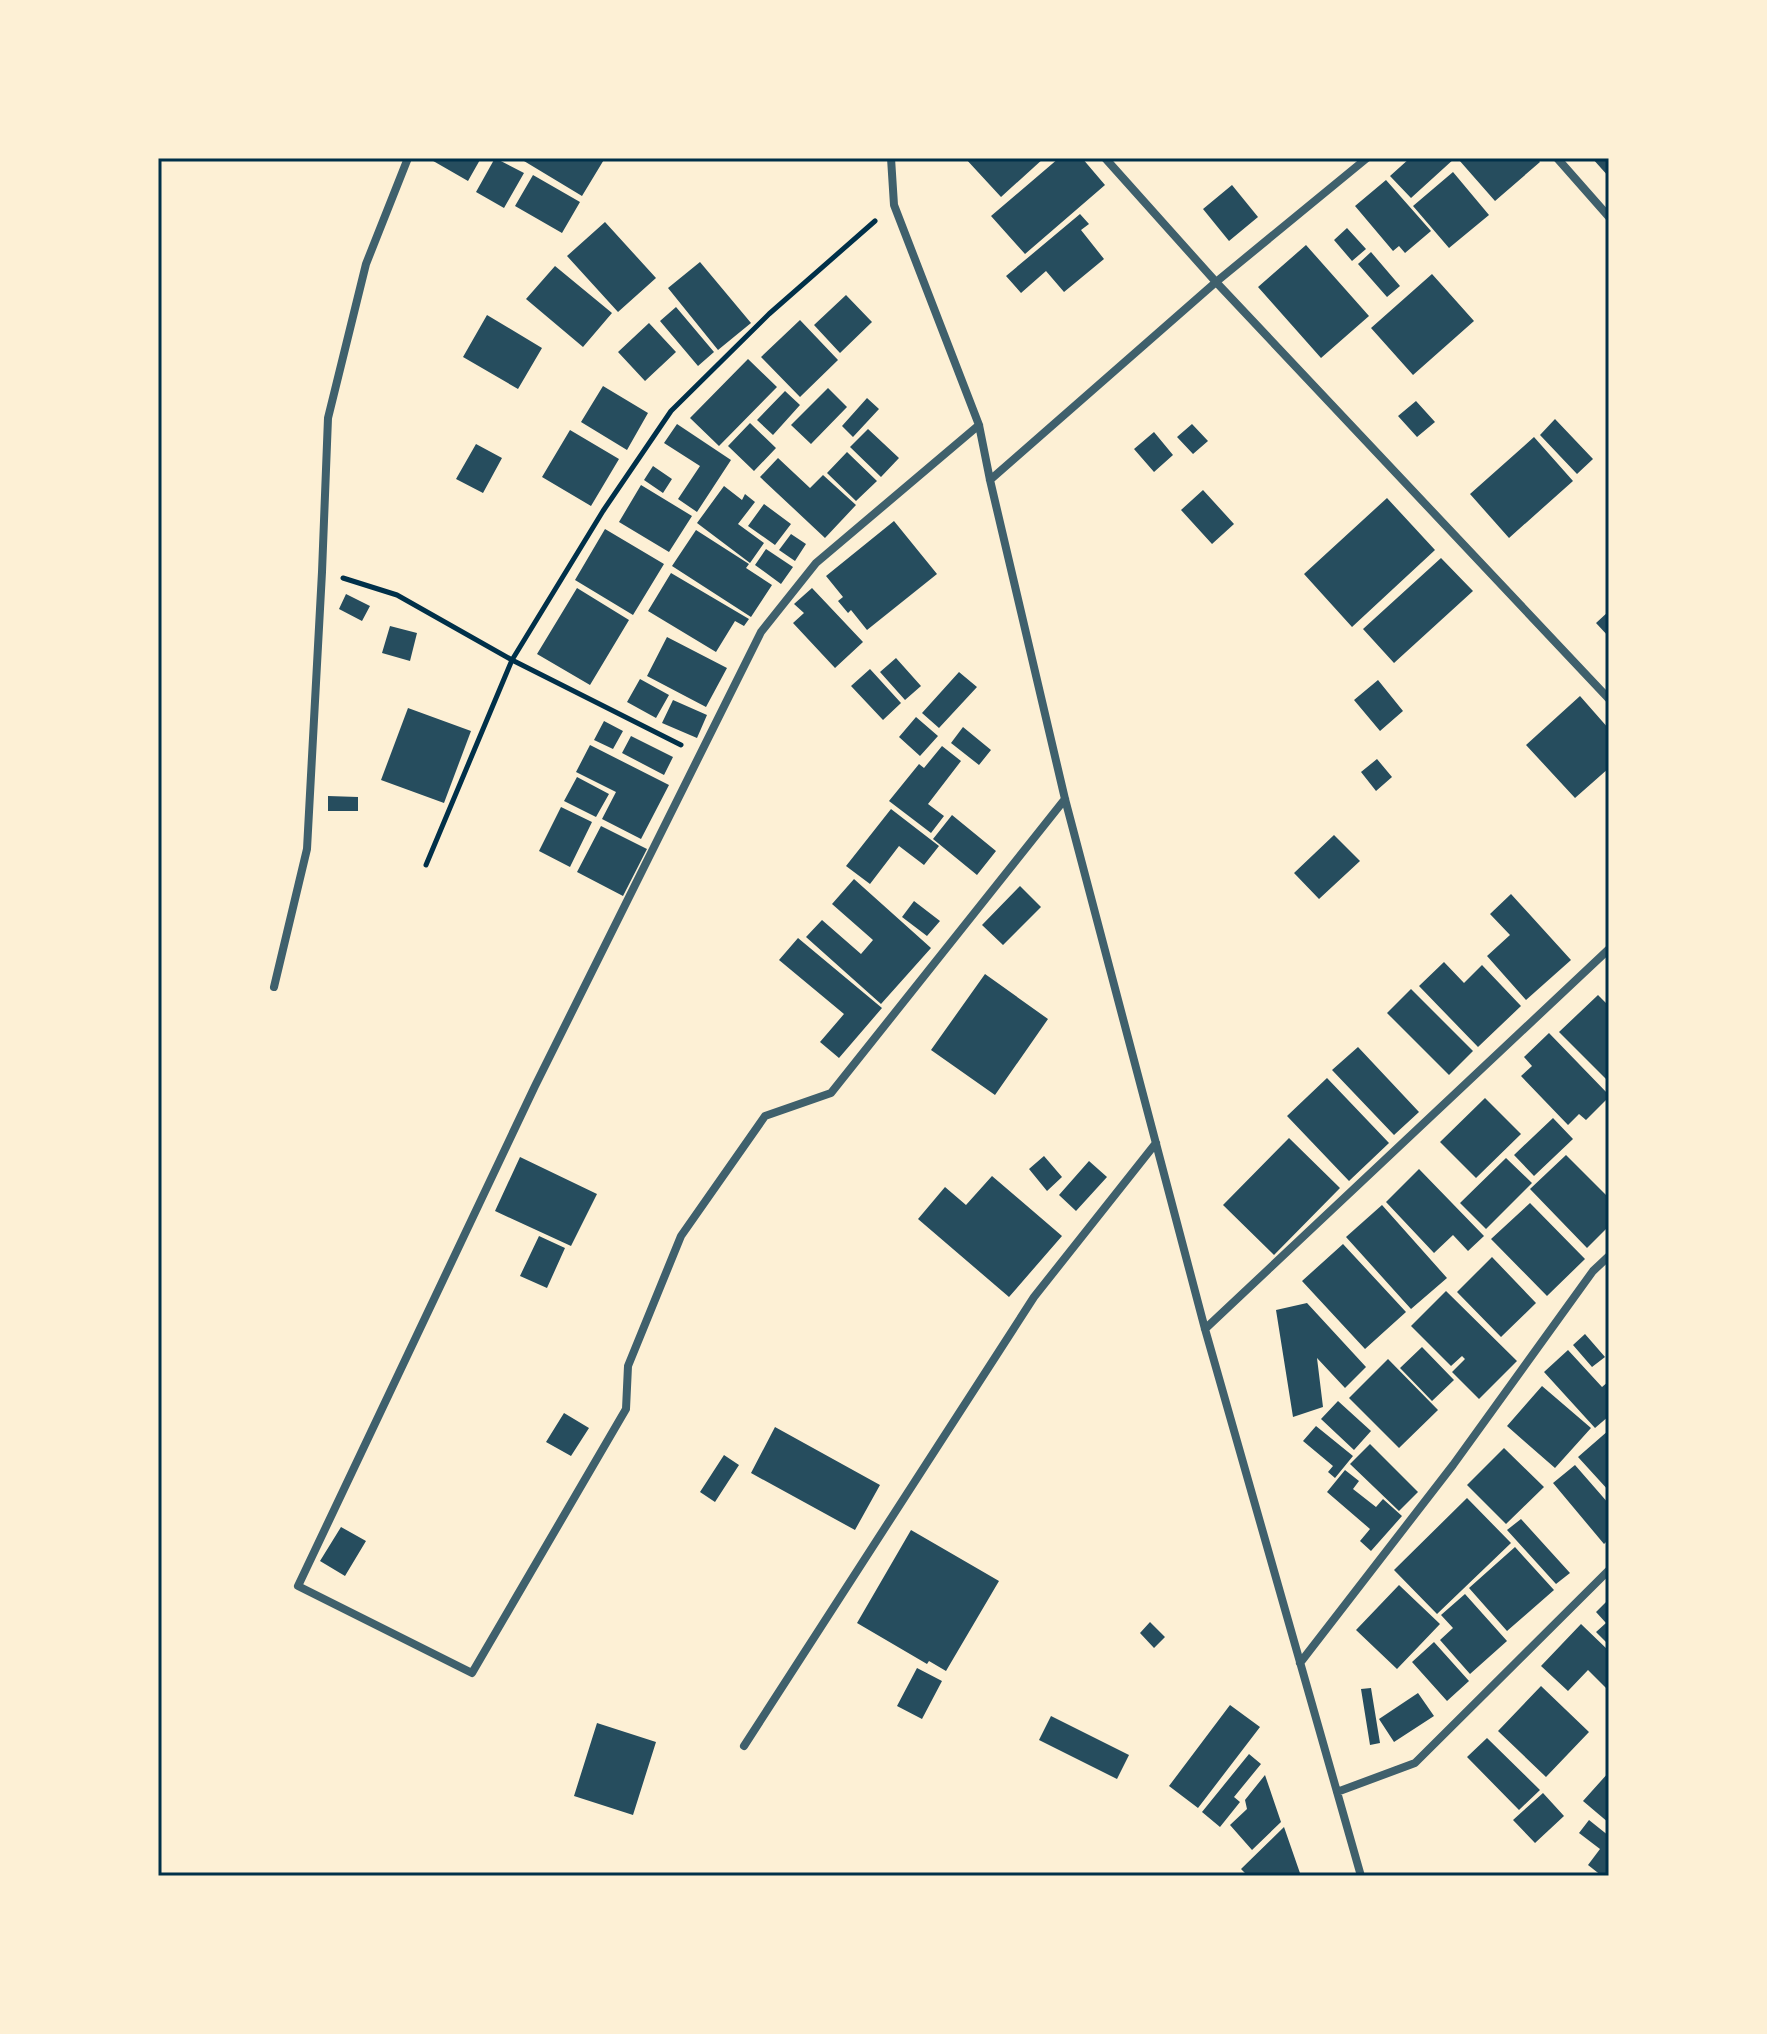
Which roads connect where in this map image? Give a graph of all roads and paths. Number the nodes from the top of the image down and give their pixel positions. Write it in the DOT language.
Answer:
graph roads {
  1 [pos="408,158"];
  2 [pos="891,158"];
  3 [pos="1105,158"];
  4 [pos="1367,158"];
  5 [pos="1557,158"];
  6 [pos="894,205"];
  7 [pos="1609,217"];
  8 [pos="1216,282"];
  9 [pos="979,425"];
  10 [pos="990,480"];
  11 [pos="322,572"];
  12 [pos="512,660"];
  13 [pos="1609,699"];
  14 [pos="700,754"];
  15 [pos="1065,799"];
  16 [pos="426,865"];
  17 [pos="1609,949"];
  18 [pos="274,987"];
  19 [pos="1156,1143"];
  20 [pos="1609,1256"];
  21 [pos="1205,1329"];
  22 [pos="1609,1570"];
  23 [pos="1300,1663"];
  24 [pos="744,1746"];
  25 [pos="1337,1792"];
  26 [pos="1361,1876"];
  1 -- 11 [label="street"];
  2 -- 6 [label="street"];
  3 -- 8 [label="street"];
  4 -- 8 [label="street"];
  5 -- 7 [label="street"];
  6 -- 9 [label="street"];
  6 -- 12 [label="path"];
  8 -- 10 [label="street"];
  8 -- 13 [label="street"];
  9 -- 10 [label="street"];
  9 -- 14 [label="street"];
  10 -- 15 [label="street"];
  11 -- 12 [label="path"];
  11 -- 18 [label="street"];
  12 -- 14 [label="path"];
  12 -- 16 [label="path"];
  14 -- 15 [label="street"];
  15 -- 19 [label="street"];
  17 -- 21 [label="street"];
  19 -- 21 [label="street"];
  19 -- 24 [label="street"];
  20 -- 23 [label="street"];
  21 -- 23 [label="street"];
  22 -- 25 [label="street"];
  23 -- 25 [label="street"];
  25 -- 26 [label="street"];
}
